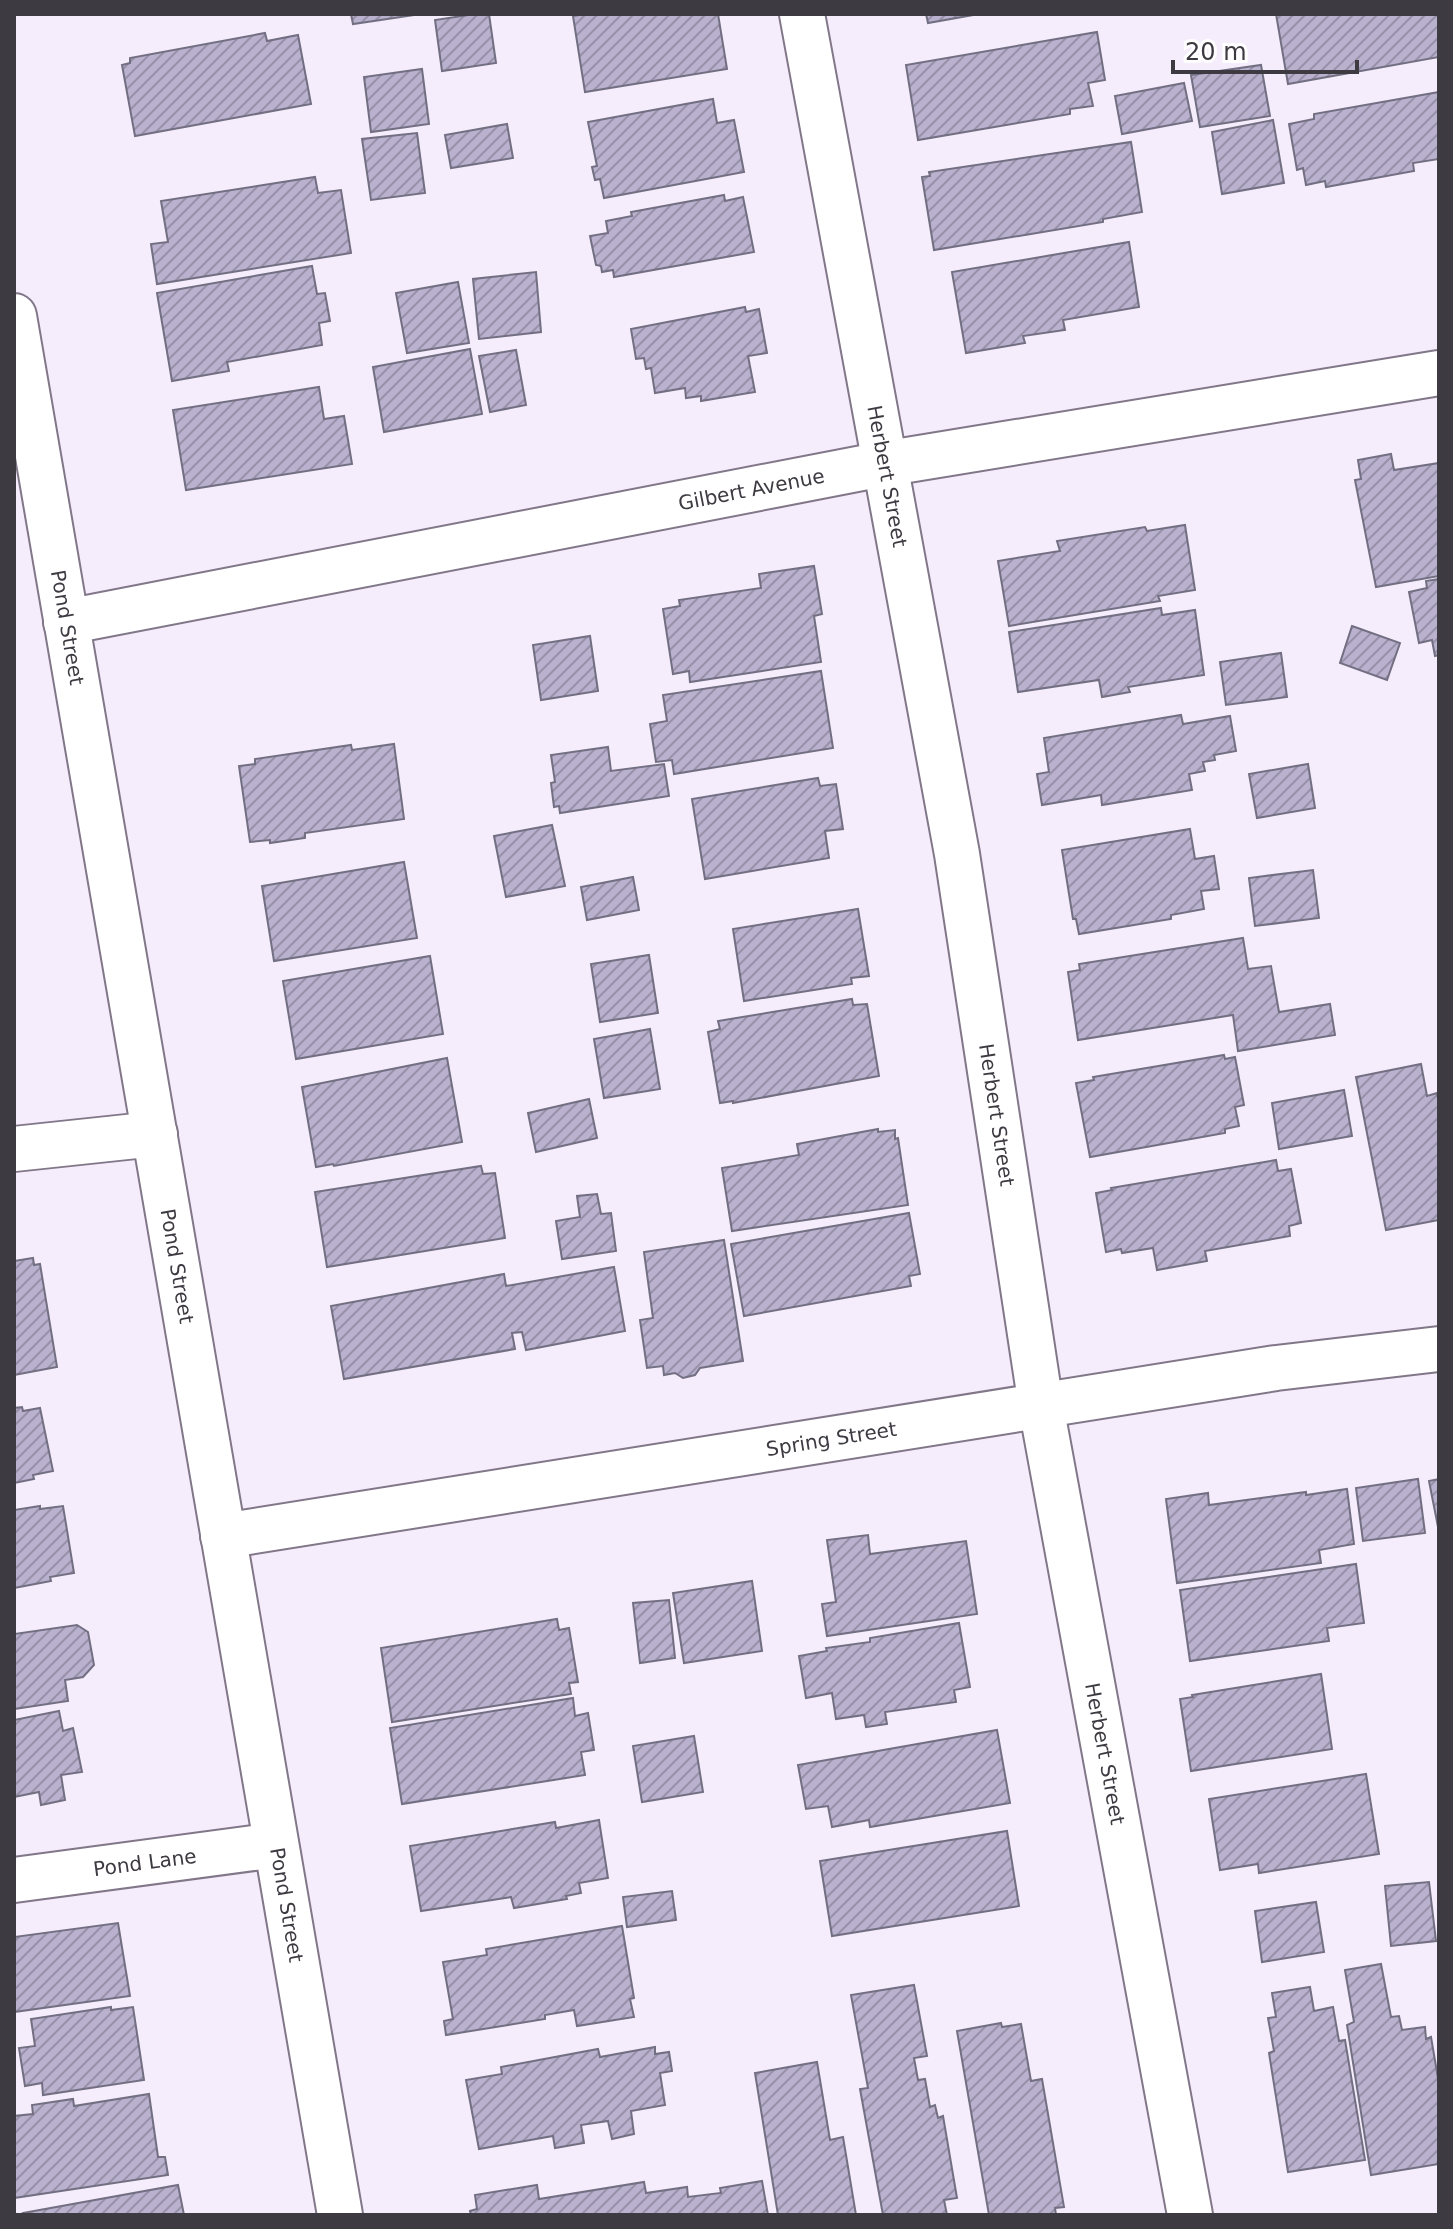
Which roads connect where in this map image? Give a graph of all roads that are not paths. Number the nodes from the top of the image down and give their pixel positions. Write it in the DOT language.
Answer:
graph roads {
  1 [pos="802,14"];
  2 [pos="14,316"];
  3 [pos="1439,373"];
  4 [pos="24,432"];
  5 [pos="883,464"];
  6 [pos="66,622"];
  7 [pos="155,1134"];
  8 [pos="14,1149"];
  9 [pos="1439,1349"];
  10 [pos="1041,1406"];
  11 [pos="223,1536"];
  12 [pos="276,1845"];
  13 [pos="14,1880"];
  14 [pos="340,2215"];
  15 [pos="1190,2215"];
  1 -- 5 [label="street, Herbert Street"];
  2 -- 4 [label="street, Pond Street"];
  3 -- 5 [label="street, Gilbert Avenue"];
  4 -- 6 [label="street, Pond Street"];
  5 -- 6 [label="street, Gilbert Avenue"];
  5 -- 10 [label="street, Herbert Street"];
  6 -- 7 [label="street, Pond Street"];
  7 -- 8 [label="street"];
  7 -- 11 [label="street, Pond Street"];
  9 -- 10 [label="street, Spring Street"];
  10 -- 11 [label="street, Spring Street"];
  10 -- 15 [label="street, Herbert Street"];
  11 -- 12 [label="street, Pond Street"];
  12 -- 13 [label="street, Pond Lane"];
  12 -- 14 [label="street, Pond Street"];
}
